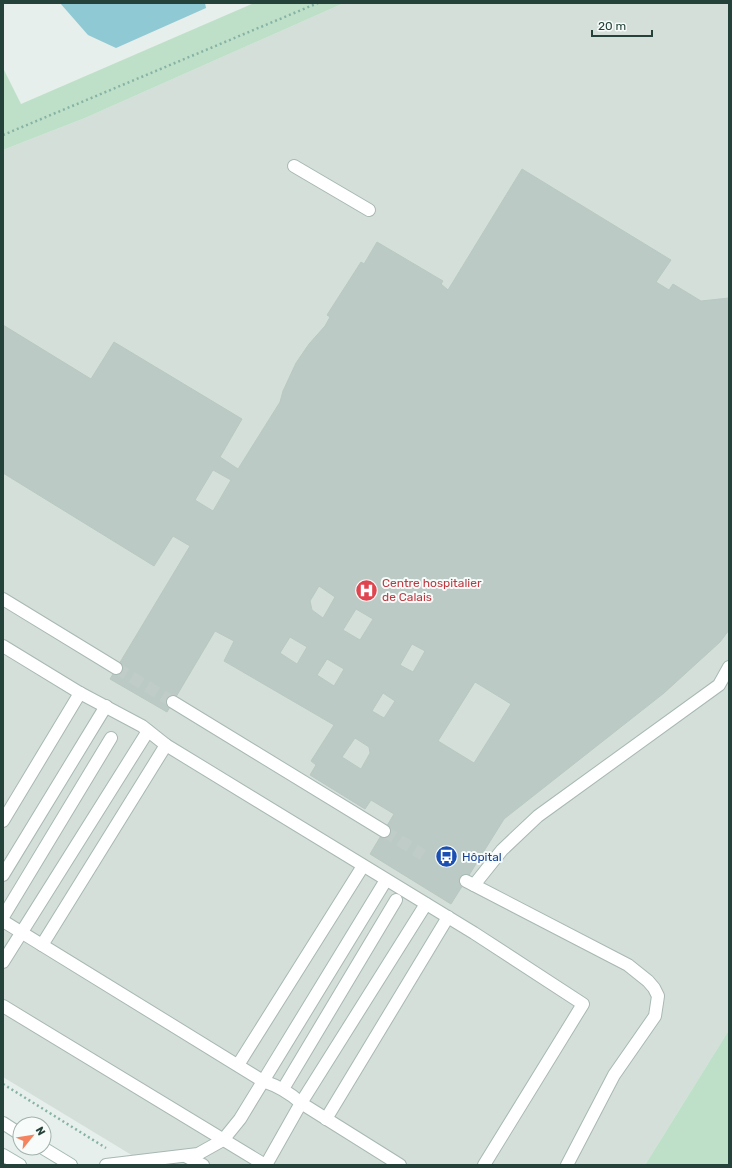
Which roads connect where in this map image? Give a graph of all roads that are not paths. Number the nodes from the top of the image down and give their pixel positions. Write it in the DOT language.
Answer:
graph roads {
  1 [pos="294,166"];
  2 [pos="369,210"];
  3 [pos="3,599"];
  4 [pos="3,646"];
  5 [pos="729,667"];
  6 [pos="116,668"];
  7 [pos="80,693"];
  8 [pos="173,702"];
  9 [pos="106,706"];
  10 [pos="148,731"];
  11 [pos="111,738"];
  12 [pos="166,745"];
  13 [pos="3,821"];
  14 [pos="384,831"];
  15 [pos="363,866"];
  16 [pos="3,875"];
  17 [pos="386,880"];
  18 [pos="396,900"];
  19 [pos="426,904"];
  20 [pos="3,917"];
  21 [pos="448,917"];
  22 [pos="3,921"];
  23 [pos="21,932"];
  24 [pos="42,945"];
  25 [pos="3,962"];
  26 [pos="3,1006"];
  27 [pos="238,1065"];
  28 [pos="263,1081"];
  29 [pos="283,1089"];
  30 [pos="301,1103"];
  31 [pos="326,1119"];
  32 [pos="3,1124"];
  33 [pos="12,1129"];
  34 [pos="223,1140"];
  35 [pos="52,1153"];
  36 [pos="3,1154"];
  37 [pos="186,1156"];
  38 [pos="20,1165"];
  39 [pos="71,1165"];
  40 [pos="106,1165"];
  41 [pos="203,1165"];
  42 [pos="266,1165"];
  43 [pos="400,1165"];
  44 [pos="484,1165"];
  45 [pos="567,1165"];
  1 -- 2 [label="street"];
  3 -- 6 [label="street"];
  4 -- 7 [label="street"];
  5 -- 45 [label="street"];
  7 -- 9 [label="street"];
  7 -- 13 [label="street"];
  8 -- 14 [label="street"];
  9 -- 10 [label="street"];
  9 -- 16 [label="street"];
  10 -- 12 [label="street"];
  10 -- 23 [label="street"];
  11 -- 20 [label="street"];
  12 -- 15 [label="street"];
  12 -- 24 [label="street"];
  15 -- 17 [label="street"];
  15 -- 27 [label="street"];
  17 -- 19 [label="street"];
  17 -- 28 [label="street"];
  18 -- 29 [label="street"];
  19 -- 21 [label="street"];
  19 -- 30 [label="street"];
  21 -- 31 [label="street"];
  21 -- 44 [label="street"];
  22 -- 23 [label="street"];
  23 -- 24 [label="street"];
  23 -- 25 [label="street"];
  24 -- 27 [label="street"];
  26 -- 34 [label="street"];
  27 -- 28 [label="street"];
  28 -- 29 [label="street"];
  28 -- 34 [label="street"];
  29 -- 30 [label="street"];
  30 -- 31 [label="street"];
  30 -- 42 [label="street"];
  31 -- 43 [label="street"];
  32 -- 33 [label="street"];
  34 -- 37 [label="street"];
  34 -- 42 [label="street"];
  35 -- 39 [label="street"];
  36 -- 38 [label="street"];
  37 -- 40 [label="street"];
  37 -- 41 [label="street"];
}
